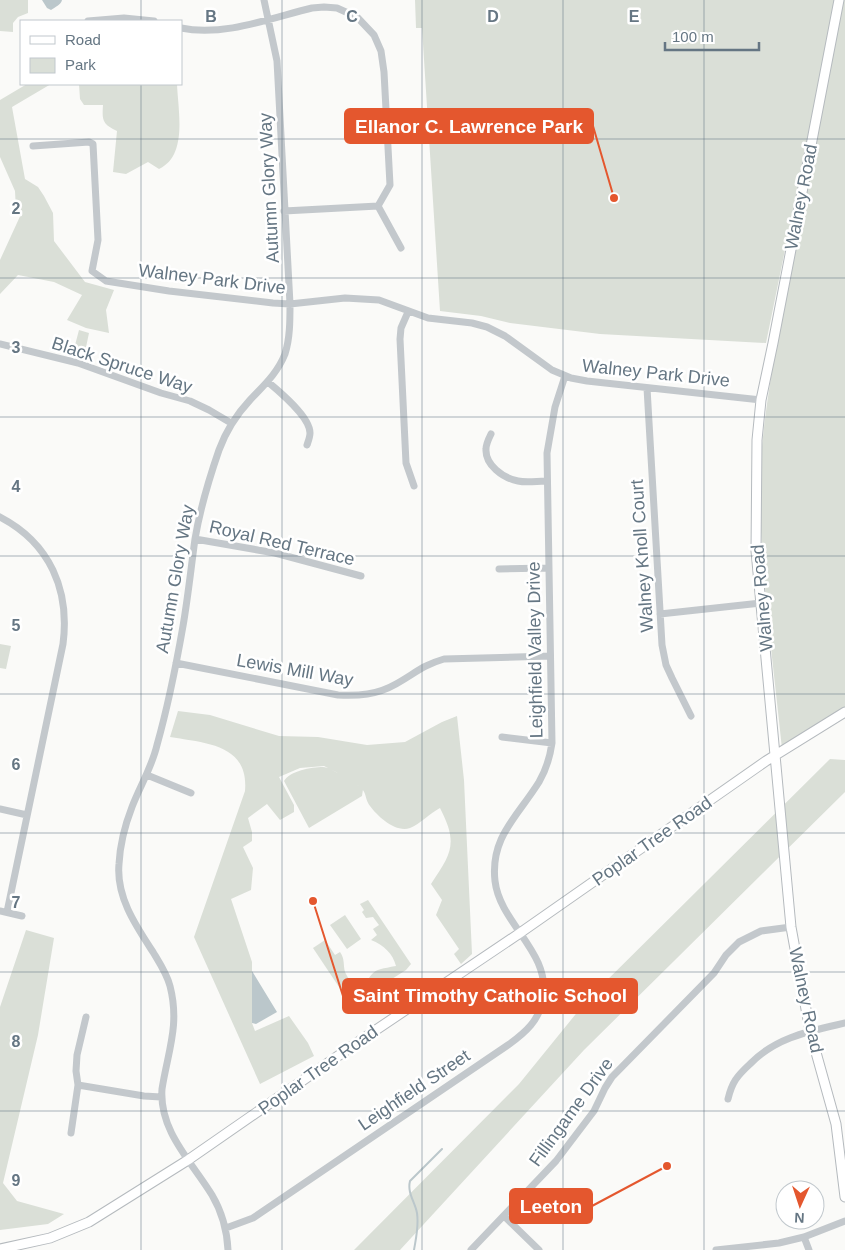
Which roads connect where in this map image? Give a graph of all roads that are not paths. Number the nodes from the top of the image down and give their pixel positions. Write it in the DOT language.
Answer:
graph roads {
  1 [pos="264,0"];
  2 [pos="839,0"];
  3 [pos="269,18"];
  4 [pos="100,20"];
  5 [pos="144,20"];
  6 [pos="182,28"];
  7 [pos="33,146"];
  8 [pos="378,206"];
  9 [pos="284,211"];
  10 [pos="401,248"];
  11 [pos="290,304"];
  12 [pos="408,312"];
  13 [pos="0,344"];
  14 [pos="565,376"];
  15 [pos="268,382"];
  16 [pos="647,388"];
  17 [pos="761,400"];
  18 [pos="231,423"];
  19 [pos="491,434"];
  20 [pos="307,445"];
  21 [pos="546,481"];
  22 [pos="414,486"];
  23 [pos="0,517"];
  24 [pos="195,539"];
  25 [pos="548,568"];
  26 [pos="499,569"];
  27 [pos="361,576"];
  28 [pos="761,604"];
  29 [pos="660,614"];
  30 [pos="550,656"];
  31 [pos="176,663"];
  32 [pos="845,712"];
  33 [pos="691,716"];
  34 [pos="502,737"];
  35 [pos="552,743"];
  36 [pos="775,756"];
  37 [pos="147,775"];
  38 [pos="191,793"];
  39 [pos="0,809"];
  40 [pos="27,815"];
  41 [pos="3,912"];
  42 [pos="22,916"];
  43 [pos="790,928"];
  44 [pos="520,933"];
  45 [pos="86,1017"];
  46 [pos="845,1023"];
  47 [pos="810,1031"];
  48 [pos="78,1085"];
  49 [pos="161,1097"];
  50 [pos="728,1099"];
  51 [pos="71,1133"];
  52 [pos="188,1160"];
  53 [pos="845,1197"];
  54 [pos="504,1216"];
  55 [pos="845,1221"];
  56 [pos="226,1228"];
  57 [pos="804,1237"];
  58 [pos="0,1248"];
  59 [pos="228,1250"];
  60 [pos="471,1250"];
  61 [pos="540,1250"];
  62 [pos="716,1250"];
  63 [pos="809,1250"];
  1 -- 3 [label="street, Autumn Glory Way"];
  2 -- 17 [label="main road, Walney Road"];
  3 -- 6 [label="street"];
  3 -- 8 [label="street"];
  3 -- 9 [label="street, Autumn Glory Way"];
  4 -- 5 [label="street"];
  7 -- 11 [label="street, Walney Park Drive"];
  8 -- 9 [label="street"];
  8 -- 10 [label="street"];
  9 -- 11 [label="street, Autumn Glory Way"];
  11 -- 12 [label="street, Walney Park Drive"];
  11 -- 15 [label="street, Autumn Glory Way"];
  12 -- 14 [label="street, Walney Park Drive"];
  12 -- 22 [label="street"];
  13 -- 18 [label="street, Black Spruce Way"];
  14 -- 16 [label="street, Walney Park Drive"];
  14 -- 21 [label="street, Leighfield Valley Drive"];
  15 -- 18 [label="street, Autumn Glory Way"];
  15 -- 20 [label="street"];
  16 -- 17 [label="street, Walney Park Drive"];
  16 -- 29 [label="street, Walney Knoll Court"];
  17 -- 28 [label="main road, Walney Road"];
  18 -- 24 [label="street, Autumn Glory Way"];
  19 -- 21 [label="street"];
  21 -- 25 [label="street, Leighfield Valley Drive"];
  23 -- 40 [label="street"];
  24 -- 27 [label="street, Royal Red Terrace"];
  24 -- 31 [label="street, Autumn Glory Way"];
  25 -- 26 [label="street"];
  25 -- 30 [label="street, Leighfield Valley Drive"];
  28 -- 29 [label="street"];
  28 -- 36 [label="main road, Walney Road"];
  29 -- 33 [label="street, Walney Knoll Court"];
  30 -- 31 [label="street, Lewis Mill Way"];
  30 -- 35 [label="street, Leighfield Valley Drive"];
  31 -- 37 [label="street, Autumn Glory Way"];
  32 -- 36 [label="main road, Poplar Tree Road"];
  34 -- 35 [label="street"];
  35 -- 44 [label="street, Leighfield Valley Drive"];
  36 -- 43 [label="main road, Walney Road"];
  36 -- 44 [label="main road, Poplar Tree Road"];
  37 -- 38 [label="street"];
  37 -- 49 [label="street, Autumn Glory Way"];
  39 -- 40 [label="street"];
  40 -- 41 [label="street"];
  41 -- 42 [label="street"];
  43 -- 47 [label="main road, Walney Road"];
  43 -- 54 [label="street, Fillingame Drive"];
  44 -- 52 [label="main road, Poplar Tree Road"];
  44 -- 56 [label="street, Leighfield Street"];
  45 -- 48 [label="street"];
  46 -- 47 [label="street"];
  47 -- 50 [label="street"];
  47 -- 53 [label="main road, Walney Road"];
  48 -- 49 [label="street"];
  48 -- 51 [label="street"];
  49 -- 52 [label="street, Autumn Glory Way"];
  52 -- 56 [label="street, Autumn Glory Way"];
  52 -- 58 [label="main road, Poplar Tree Road"];
  54 -- 60 [label="street, Fillingame Drive"];
  54 -- 61 [label="street"];
  55 -- 57 [label="street"];
  56 -- 59 [label="street, Autumn Glory Way"];
  57 -- 62 [label="street"];
  57 -- 63 [label="street"];
}
